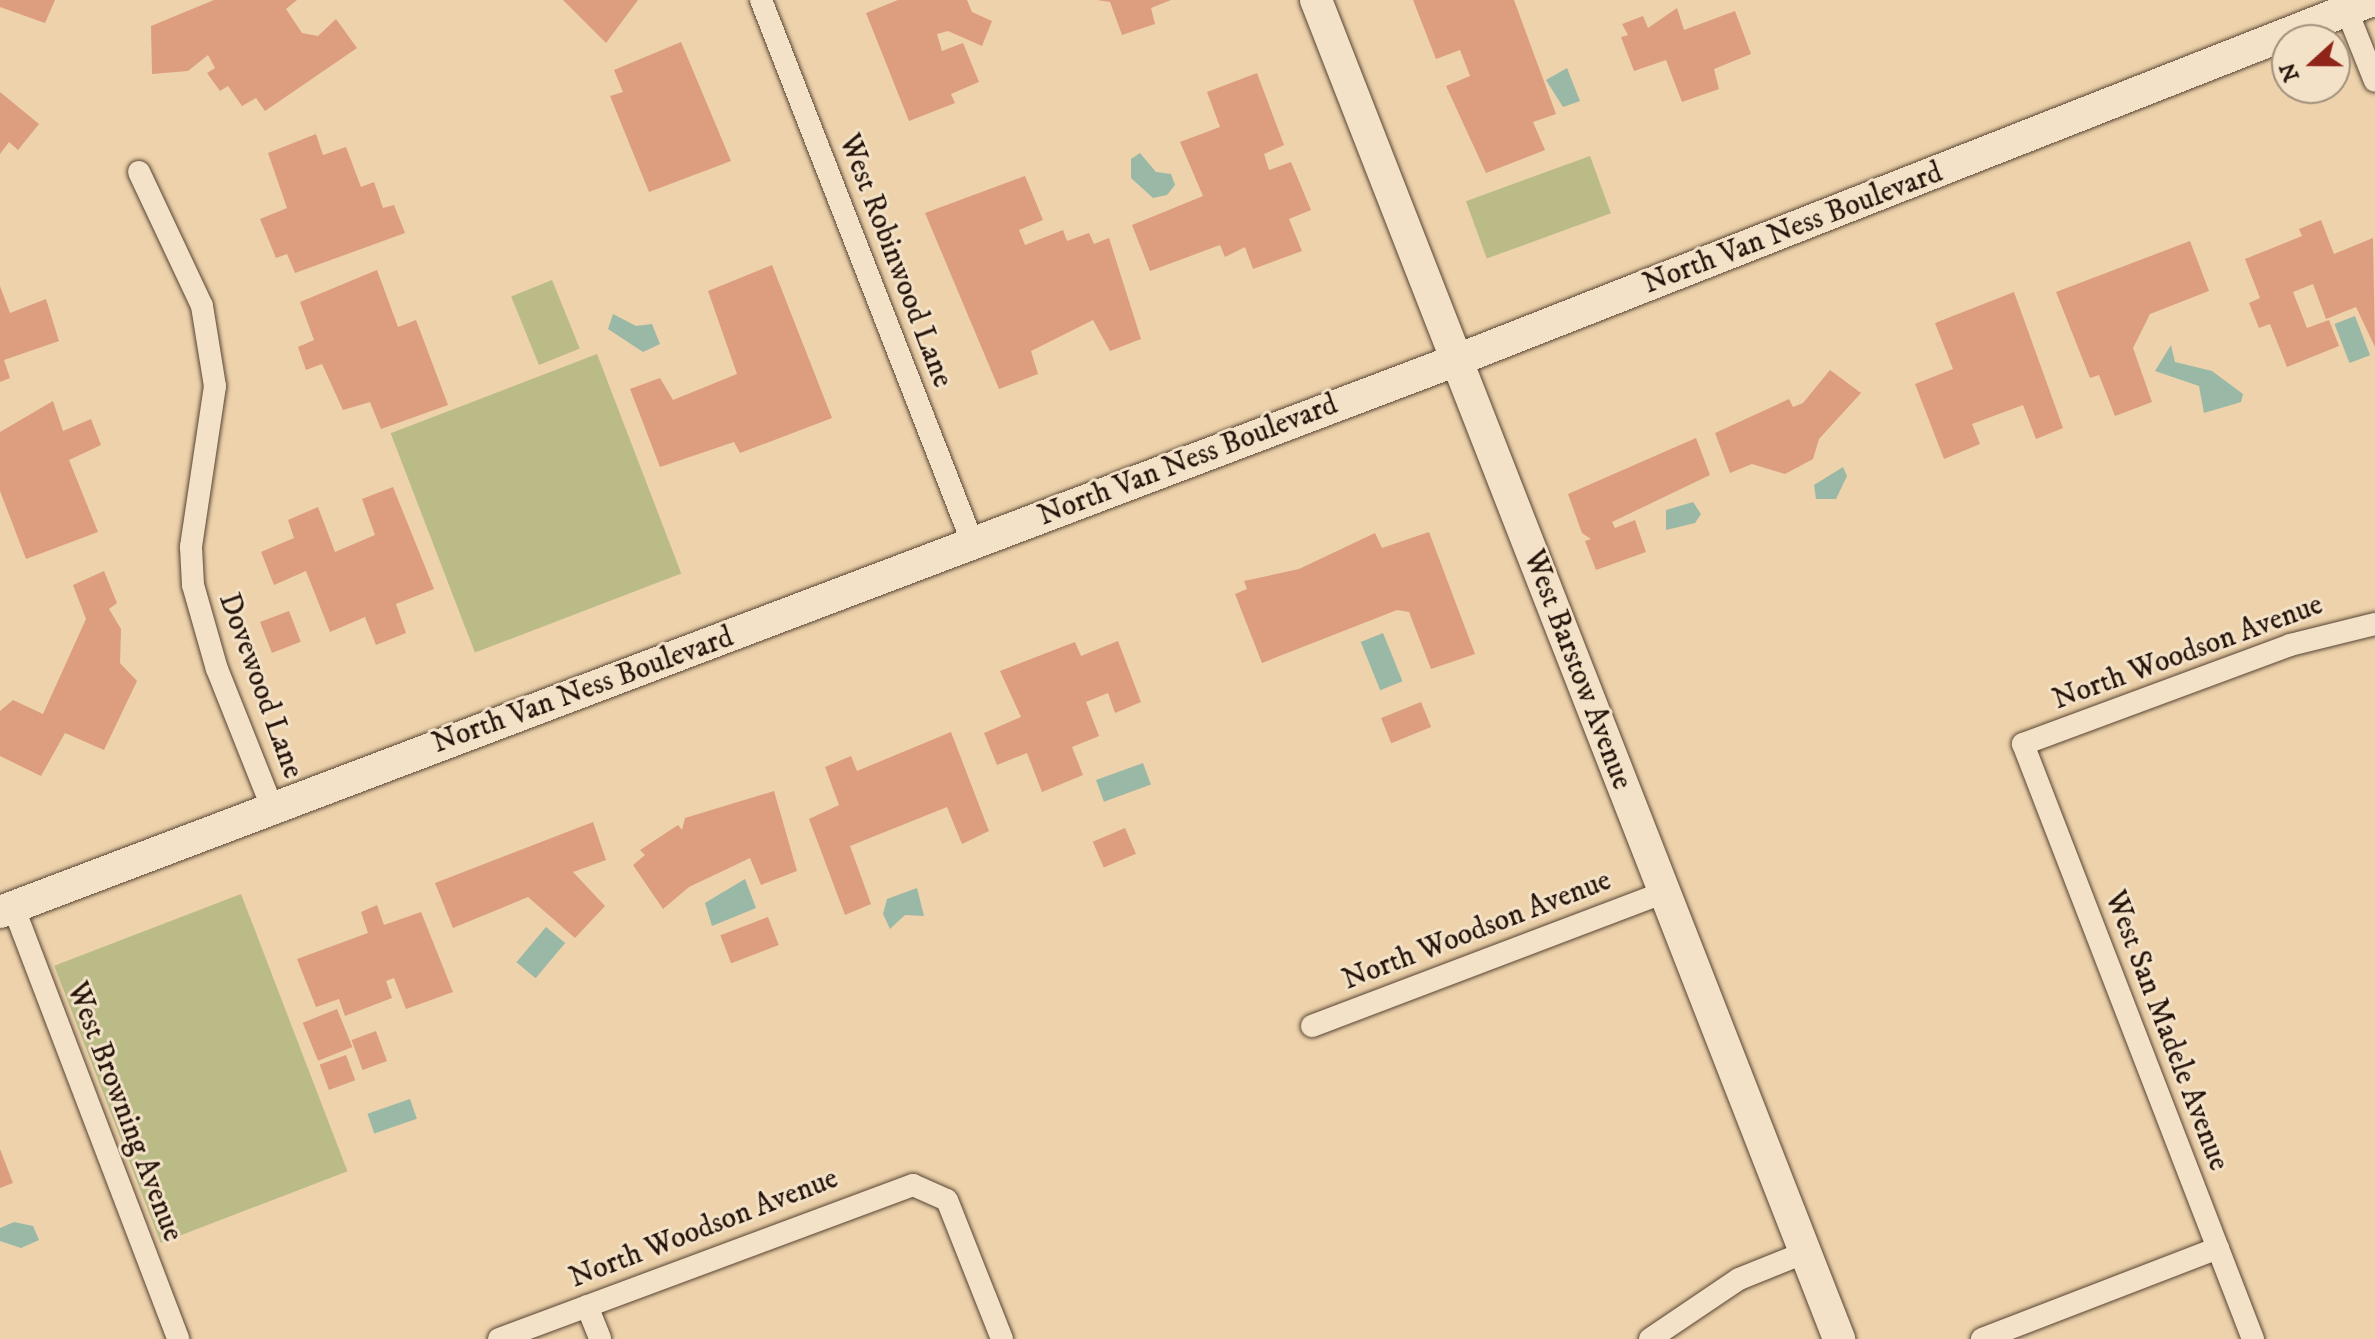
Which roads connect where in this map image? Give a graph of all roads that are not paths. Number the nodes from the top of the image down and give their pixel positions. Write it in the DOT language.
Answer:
graph roads {
  1 [pos="761,0"];
  2 [pos="1316,0"];
  3 [pos="2360,6"];
  4 [pos="2375,81"];
  5 [pos="139,172"];
  6 [pos="1457,360"];
  7 [pos="973,544"];
  8 [pos="2375,624"];
  9 [pos="2023,744"];
  10 [pos="271,805"];
  11 [pos="1663,893"];
  12 [pos="7,909"];
  13 [pos="1312,1026"];
  14 [pos="2218,1248"];
  15 [pos="1806,1252"];
  16 [pos="587,1306"];
  17 [pos="178,1339"];
  18 [pos="499,1339"];
  19 [pos="600,1339"];
  20 [pos="1002,1339"];
  21 [pos="1650,1339"];
  22 [pos="1839,1339"];
  23 [pos="1982,1339"];
  24 [pos="2253,1339"];
  1 -- 7 [label="street, West Robinwood Lane"];
  2 -- 6 [label="street, West Barstow Avenue"];
  3 -- 4 [label="street"];
  3 -- 6 [label="street, North Van Ness Boulevard"];
  5 -- 10 [label="street, Dovewood Lane"];
  6 -- 7 [label="street, North Van Ness Boulevard"];
  6 -- 11 [label="street, West Barstow Avenue"];
  7 -- 10 [label="street, North Van Ness Boulevard"];
  8 -- 9 [label="street, North Woodson Avenue"];
  9 -- 14 [label="street, West San Madele Avenue"];
  10 -- 12 [label="street, North Van Ness Boulevard"];
  11 -- 13 [label="street, North Woodson Avenue"];
  11 -- 15 [label="street, West Barstow Avenue"];
  12 -- 17 [label="street, West Browning Avenue"];
  14 -- 23 [label="street"];
  14 -- 24 [label="street, West San Madele Avenue"];
  15 -- 21 [label="street"];
  15 -- 22 [label="street, West Barstow Avenue"];
  16 -- 18 [label="street, North Woodson Avenue"];
  16 -- 19 [label="street"];
  16 -- 20 [label="street, North Woodson Avenue"];
}
